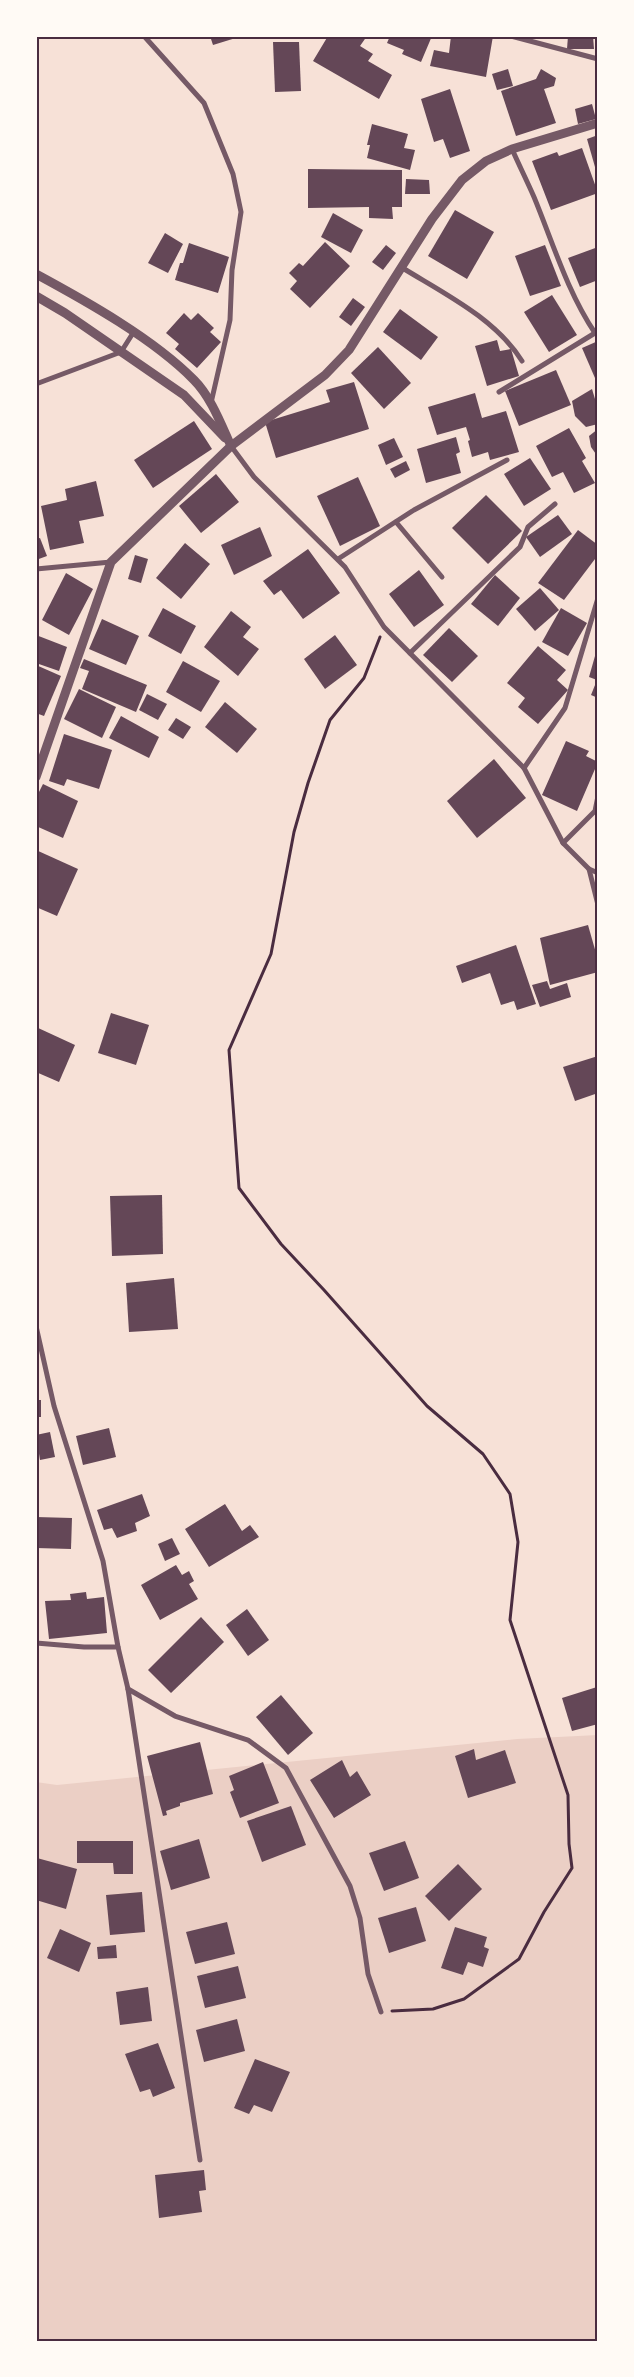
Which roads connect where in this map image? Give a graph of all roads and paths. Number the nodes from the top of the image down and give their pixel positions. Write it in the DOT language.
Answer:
graph roads {
  1 [pos="144,36"];
  2 [pos="511,36"];
  3 [pos="598,59"];
  4 [pos="598,123"];
  5 [pos="512,149"];
  6 [pos="401,266"];
  7 [pos="36,274"];
  8 [pos="36,296"];
  9 [pos="596,332"];
  10 [pos="133,333"];
  11 [pos="121,352"];
  12 [pos="522,361"];
  13 [pos="36,384"];
  14 [pos="499,392"];
  15 [pos="211,405"];
  16 [pos="231,446"];
  17 [pos="507,460"];
  18 [pos="555,504"];
  19 [pos="396,522"];
  20 [pos="338,559"];
  21 [pos="111,562"];
  22 [pos="36,569"];
  23 [pos="442,577"];
  24 [pos="598,598"];
  25 [pos="384,626"];
  26 [pos="410,653"];
  27 [pos="524,768"];
  28 [pos="36,777"];
  29 [pos="598,796"];
  30 [pos="562,843"];
  31 [pos="590,869"];
  32 [pos="598,873"];
  33 [pos="598,906"];
  34 [pos="36,1326"];
  35 [pos="36,1643"];
  36 [pos="118,1648"];
  37 [pos="128,1689"];
  38 [pos="381,2012"];
  39 [pos="200,2160"];
  1 -- 15 [label="street"];
  2 -- 3 [label="street"];
  4 -- 5 [label="street"];
  5 -- 6 [label="street"];
  5 -- 9 [label="street"];
  6 -- 12 [label="street"];
  6 -- 16 [label="street"];
  7 -- 10 [label="street"];
  8 -- 11 [label="street"];
  9 -- 14 [label="street"];
  10 -- 11 [label="street"];
  10 -- 15 [label="street"];
  11 -- 13 [label="street"];
  11 -- 16 [label="street"];
  15 -- 16 [label="street"];
  16 -- 20 [label="street"];
  16 -- 21 [label="street"];
  17 -- 19 [label="street"];
  18 -- 26 [label="street"];
  19 -- 20 [label="street"];
  19 -- 23 [label="street"];
  20 -- 25 [label="street"];
  21 -- 22 [label="street"];
  21 -- 28 [label="street"];
  24 -- 27 [label="street"];
  25 -- 26 [label="street"];
  25 -- 38 [label="path"];
  26 -- 27 [label="street"];
  27 -- 30 [label="street"];
  29 -- 30 [label="street"];
  30 -- 31 [label="street"];
  31 -- 32 [label="street"];
  31 -- 33 [label="street"];
  34 -- 36 [label="street"];
  35 -- 36 [label="street"];
  36 -- 37 [label="street"];
  37 -- 38 [label="street"];
  37 -- 39 [label="street"];
}
